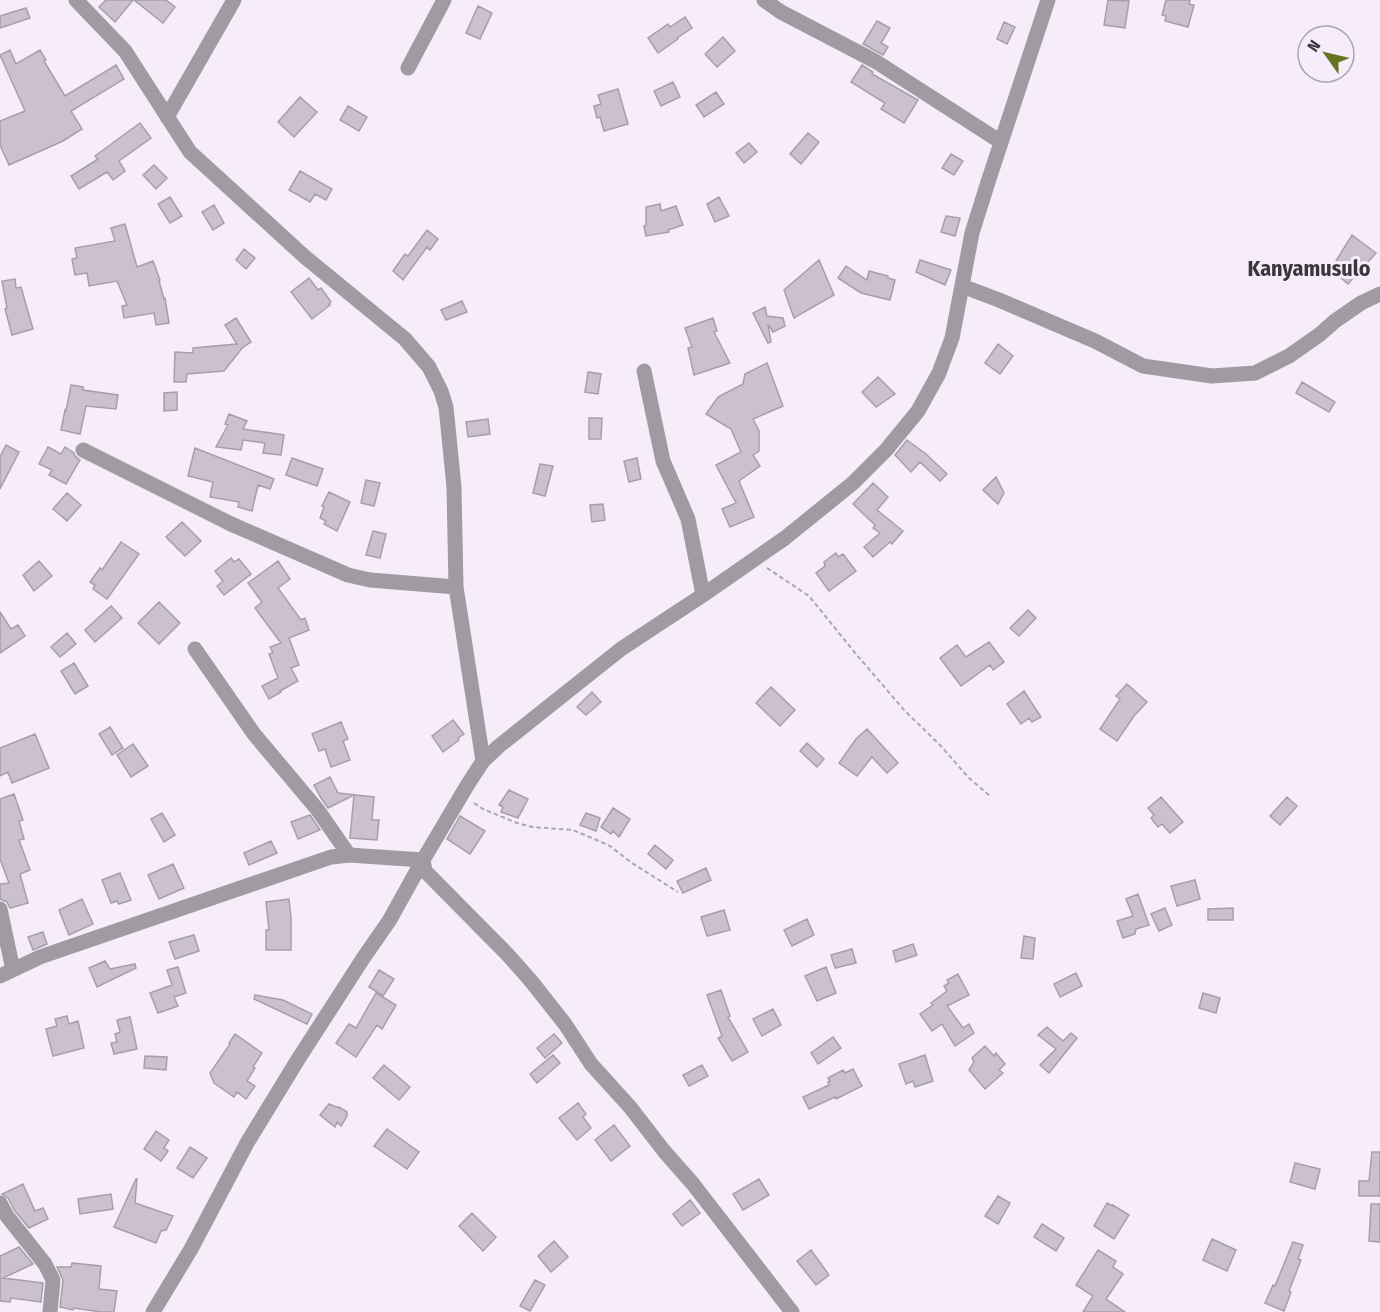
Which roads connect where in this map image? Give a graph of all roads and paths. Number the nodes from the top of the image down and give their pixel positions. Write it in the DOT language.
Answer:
graph roads {
  1 [pos="76,0"];
  2 [pos="234,0"];
  3 [pos="444,0"];
  4 [pos="764,0"];
  5 [pos="1048,0"];
  6 [pos="408,68"];
  7 [pos="167,117"];
  8 [pos="1001,142"];
  9 [pos="962,286"];
  10 [pos="1380,294"];
  11 [pos="644,371"];
  12 [pos="83,450"];
  13 [pos="755,558"];
  14 [pos="456,587"];
  15 [pos="703,595"];
  16 [pos="195,649"];
  17 [pos="483,761"];
  18 [pos="461,796"];
  19 [pos="990,796"];
  20 [pos="349,855"];
  21 [pos="423,860"];
  22 [pos="678,892"];
  23 [pos="0,909"];
  24 [pos="6,973"];
  25 [pos="0,1203"];
  26 [pos="50,1312"];
  27 [pos="153,1312"];
  28 [pos="792,1312"];
  1 -- 7 [label="street"];
  2 -- 7 [label="street"];
  3 -- 6 [label="street"];
  4 -- 8 [label="street"];
  5 -- 8 [label="street"];
  7 -- 14 [label="street"];
  8 -- 9 [label="street"];
  9 -- 10 [label="street"];
  9 -- 13 [label="street"];
  11 -- 15 [label="street"];
  12 -- 14 [label="street"];
  13 -- 15 [label="street"];
  13 -- 19 [label="path"];
  14 -- 17 [label="street"];
  15 -- 17 [label="street"];
  16 -- 20 [label="street"];
  17 -- 18 [label="street"];
  18 -- 21 [label="street"];
  18 -- 22 [label="path"];
  20 -- 21 [label="street"];
  20 -- 24 [label="street"];
  21 -- 27 [label="street"];
  21 -- 28 [label="street"];
  23 -- 24 [label="street"];
  25 -- 26 [label="street"];
}
